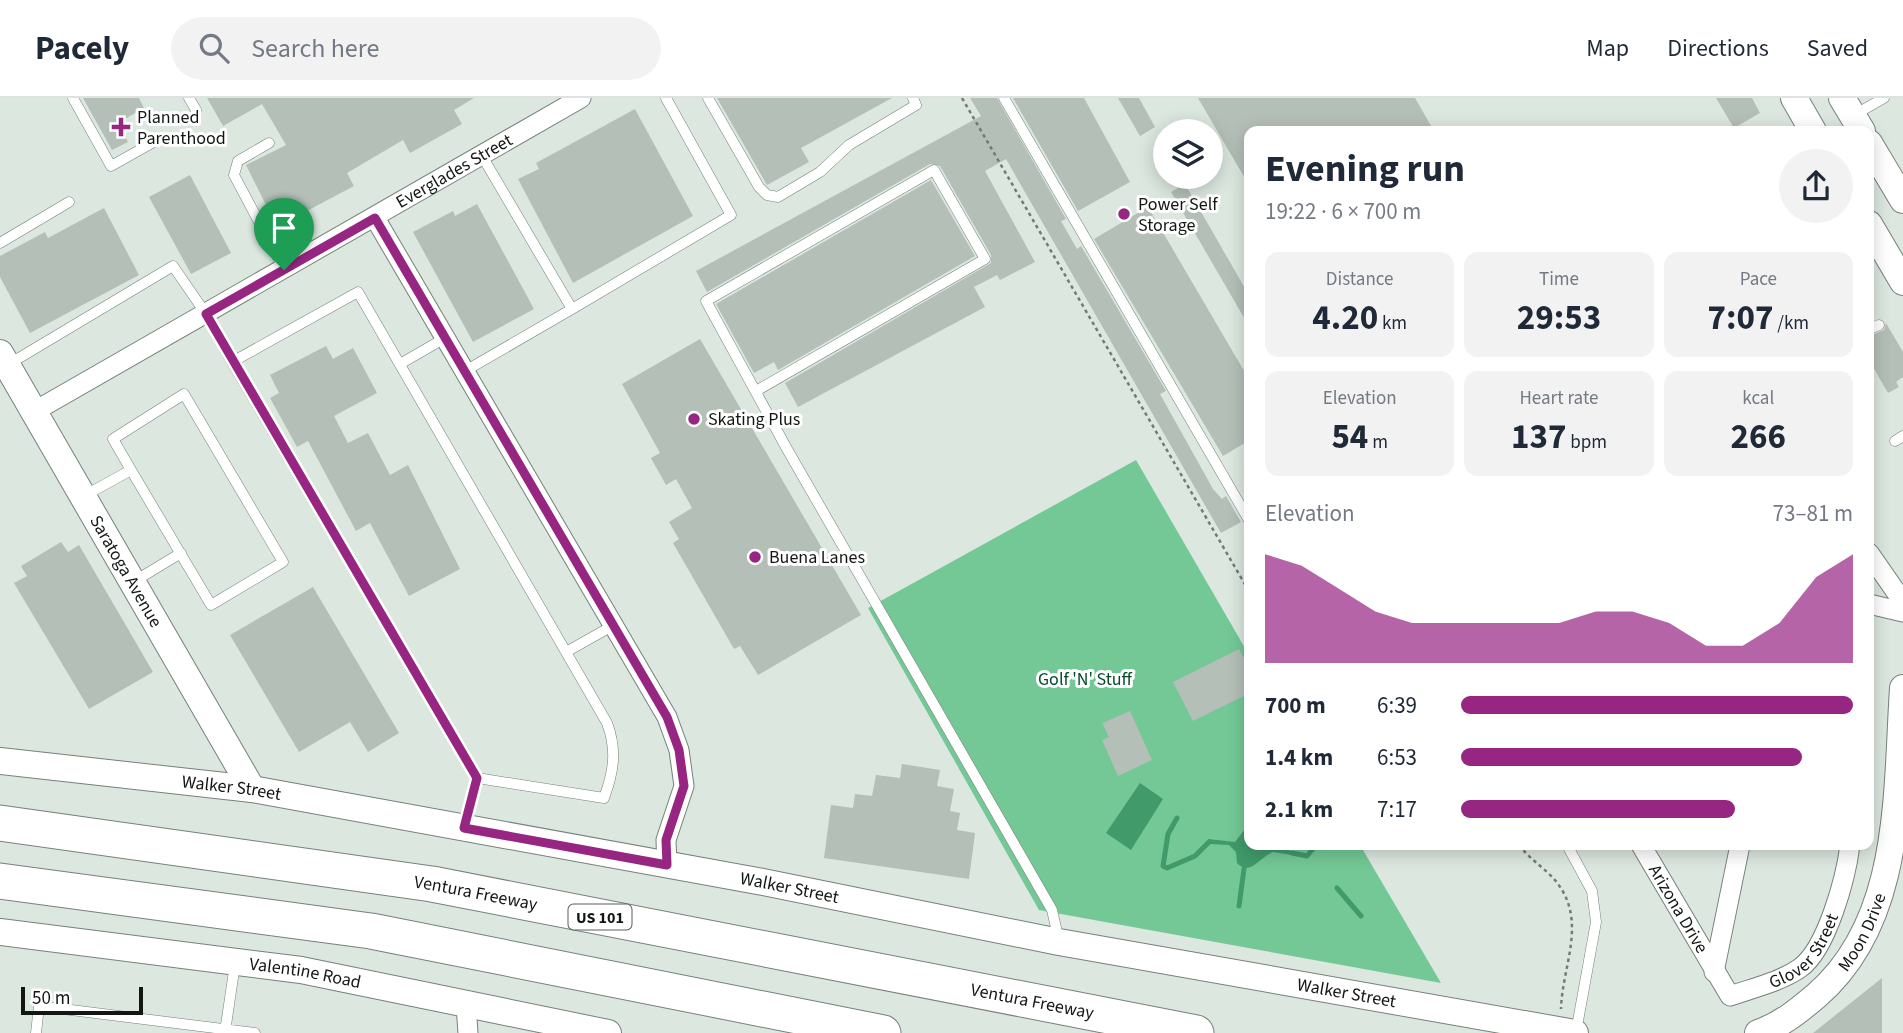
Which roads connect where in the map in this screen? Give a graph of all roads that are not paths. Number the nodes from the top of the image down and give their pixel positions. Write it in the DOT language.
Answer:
graph roads {
  1 [pos="73,98"];
  2 [pos="189,98"];
  3 [pos="581,98"];
  4 [pos="666,98"];
  5 [pos="708,98"];
  6 [pos="913,98"];
  7 [pos="1004,98"];
  8 [pos="1794,98"];
  9 [pos="1884,98"];
  10 [pos="196,110"];
  11 [pos="1852,115"];
  12 [pos="1810,126"];
  13 [pos="152,143"];
  14 [pos="269,143"];
  15 [pos="1874,151"];
  16 [pos="482,156"];
  17 [pos="1903,200"];
  18 [pos="69,202"];
  19 [pos="375,218"];
  20 [pos="1874,233"];
  21 [pos="0,243"];
  22 [pos="284,270"];
  23 [pos="1903,282"];
  24 [pos="572,309"];
  25 [pos="206,314"];
  26 [pos="445,338"];
  27 [pos="4,359"];
  28 [pos="232,362"];
  29 [pos="400,363"];
  30 [pos="465,371"];
  31 [pos="756,391"];
  32 [pos="35,411"];
  33 [pos="131,470"];
  34 [pos="84,496"];
  35 [pos="1244,512"];
  36 [pos="181,553"];
  37 [pos="1874,560"];
  38 [pos="133,582"];
  39 [pos="1903,602"];
  40 [pos="1874,605"];
  41 [pos="1903,612"];
  42 [pos="614,624"];
  43 [pos="566,652"];
  44 [pos="1902,702"];
  45 [pos="0,761"];
  46 [pos="477,778"];
  47 [pos="252,789"];
  48 [pos="0,823"];
  49 [pos="464,828"];
  50 [pos="1898,847"];
  51 [pos="1570,850"];
  52 [pos="1644,850"];
  53 [pos="1739,850"];
  54 [pos="1849,850"];
  55 [pos="667,865"];
  56 [pos="0,881"];
  57 [pos="0,932"];
  58 [pos="1059,942"];
  59 [pos="236,960"];
  60 [pos="1714,972"];
  61 [pos="466,1005"];
  62 [pos="1577,1026"];
  63 [pos="225,1030"];
  64 [pos="1773,1030"];
  65 [pos="36,1033"];
  66 [pos="255,1033"];
  67 [pos="468,1033"];
  68 [pos="608,1033"];
  69 [pos="883,1033"];
  70 [pos="1196,1033"];
  1 -- 13 [label="lane"];
  2 -- 10 [label="lane"];
  3 -- 16 [label="street, Everglades Street"];
  4 -- 24 [label="lane"];
  5 -- 6 [label="lane"];
  7 -- 35 [label="lane"];
  8 -- 12 [label="street"];
  9 -- 11 [label="lane"];
  14 -- 22 [label="lane"];
  15 -- 17 [label="street"];
  16 -- 19 [label="street, Everglades Street"];
  16 -- 24 [label="lane"];
  18 -- 21 [label="lane"];
  19 -- 22 [label="street, Everglades Street"];
  19 -- 26 [label="street"];
  20 -- 23 [label="street"];
  22 -- 25 [label="street, Everglades Street"];
  24 -- 30 [label="lane"];
  25 -- 27 [label="lane"];
  25 -- 28 [label="lane"];
  25 -- 32 [label="street, Everglades Street"];
  26 -- 29 [label="lane"];
  26 -- 30 [label="street"];
  27 -- 32 [label="street, Saratoga Avenue"];
  28 -- 29 [label="lane"];
  28 -- 46 [label="lane"];
  29 -- 43 [label="lane"];
  30 -- 42 [label="street"];
  31 -- 31 [label="lane"];
  31 -- 58 [label="lane"];
  32 -- 34 [label="street, Saratoga Avenue"];
  33 -- 34 [label="lane"];
  33 -- 36 [label="lane"];
  33 -- 36 [label="lane"];
  34 -- 38 [label="street, Saratoga Avenue"];
  36 -- 38 [label="lane"];
  37 -- 39 [label="street"];
  38 -- 47 [label="street, Saratoga Avenue"];
  40 -- 41 [label="street"];
  42 -- 43 [label="lane"];
  42 -- 55 [label="street"];
  43 -- 46 [label="lane"];
  44 -- 50 [label="street, Moon Drive"];
  45 -- 47 [label="street, Walker Street"];
  46 -- 49 [label="lane"];
  47 -- 49 [label="street, Walker Street"];
  48 -- 70 [label="highway, Ventura Freeway / US 101"];
  49 -- 55 [label="street, Walker Street"];
  50 -- 64 [label="street, Moon Drive"];
  51 -- 62 [label="lane"];
  52 -- 60 [label="street, Arizona Drive"];
  53 -- 60 [label="street"];
  54 -- 60 [label="street, Glover Street"];
  55 -- 58 [label="street, Walker Street"];
  56 -- 69 [label="highway"];
  57 -- 59 [label="street, Valentine Road"];
  58 -- 62 [label="street, Walker Street"];
  59 -- 61 [label="street, Valentine Road"];
  59 -- 63 [label="lane"];
  61 -- 67 [label="street"];
  61 -- 68 [label="street, Valentine Road"];
  63 -- 65 [label="lane"];
  63 -- 66 [label="lane"];
}
